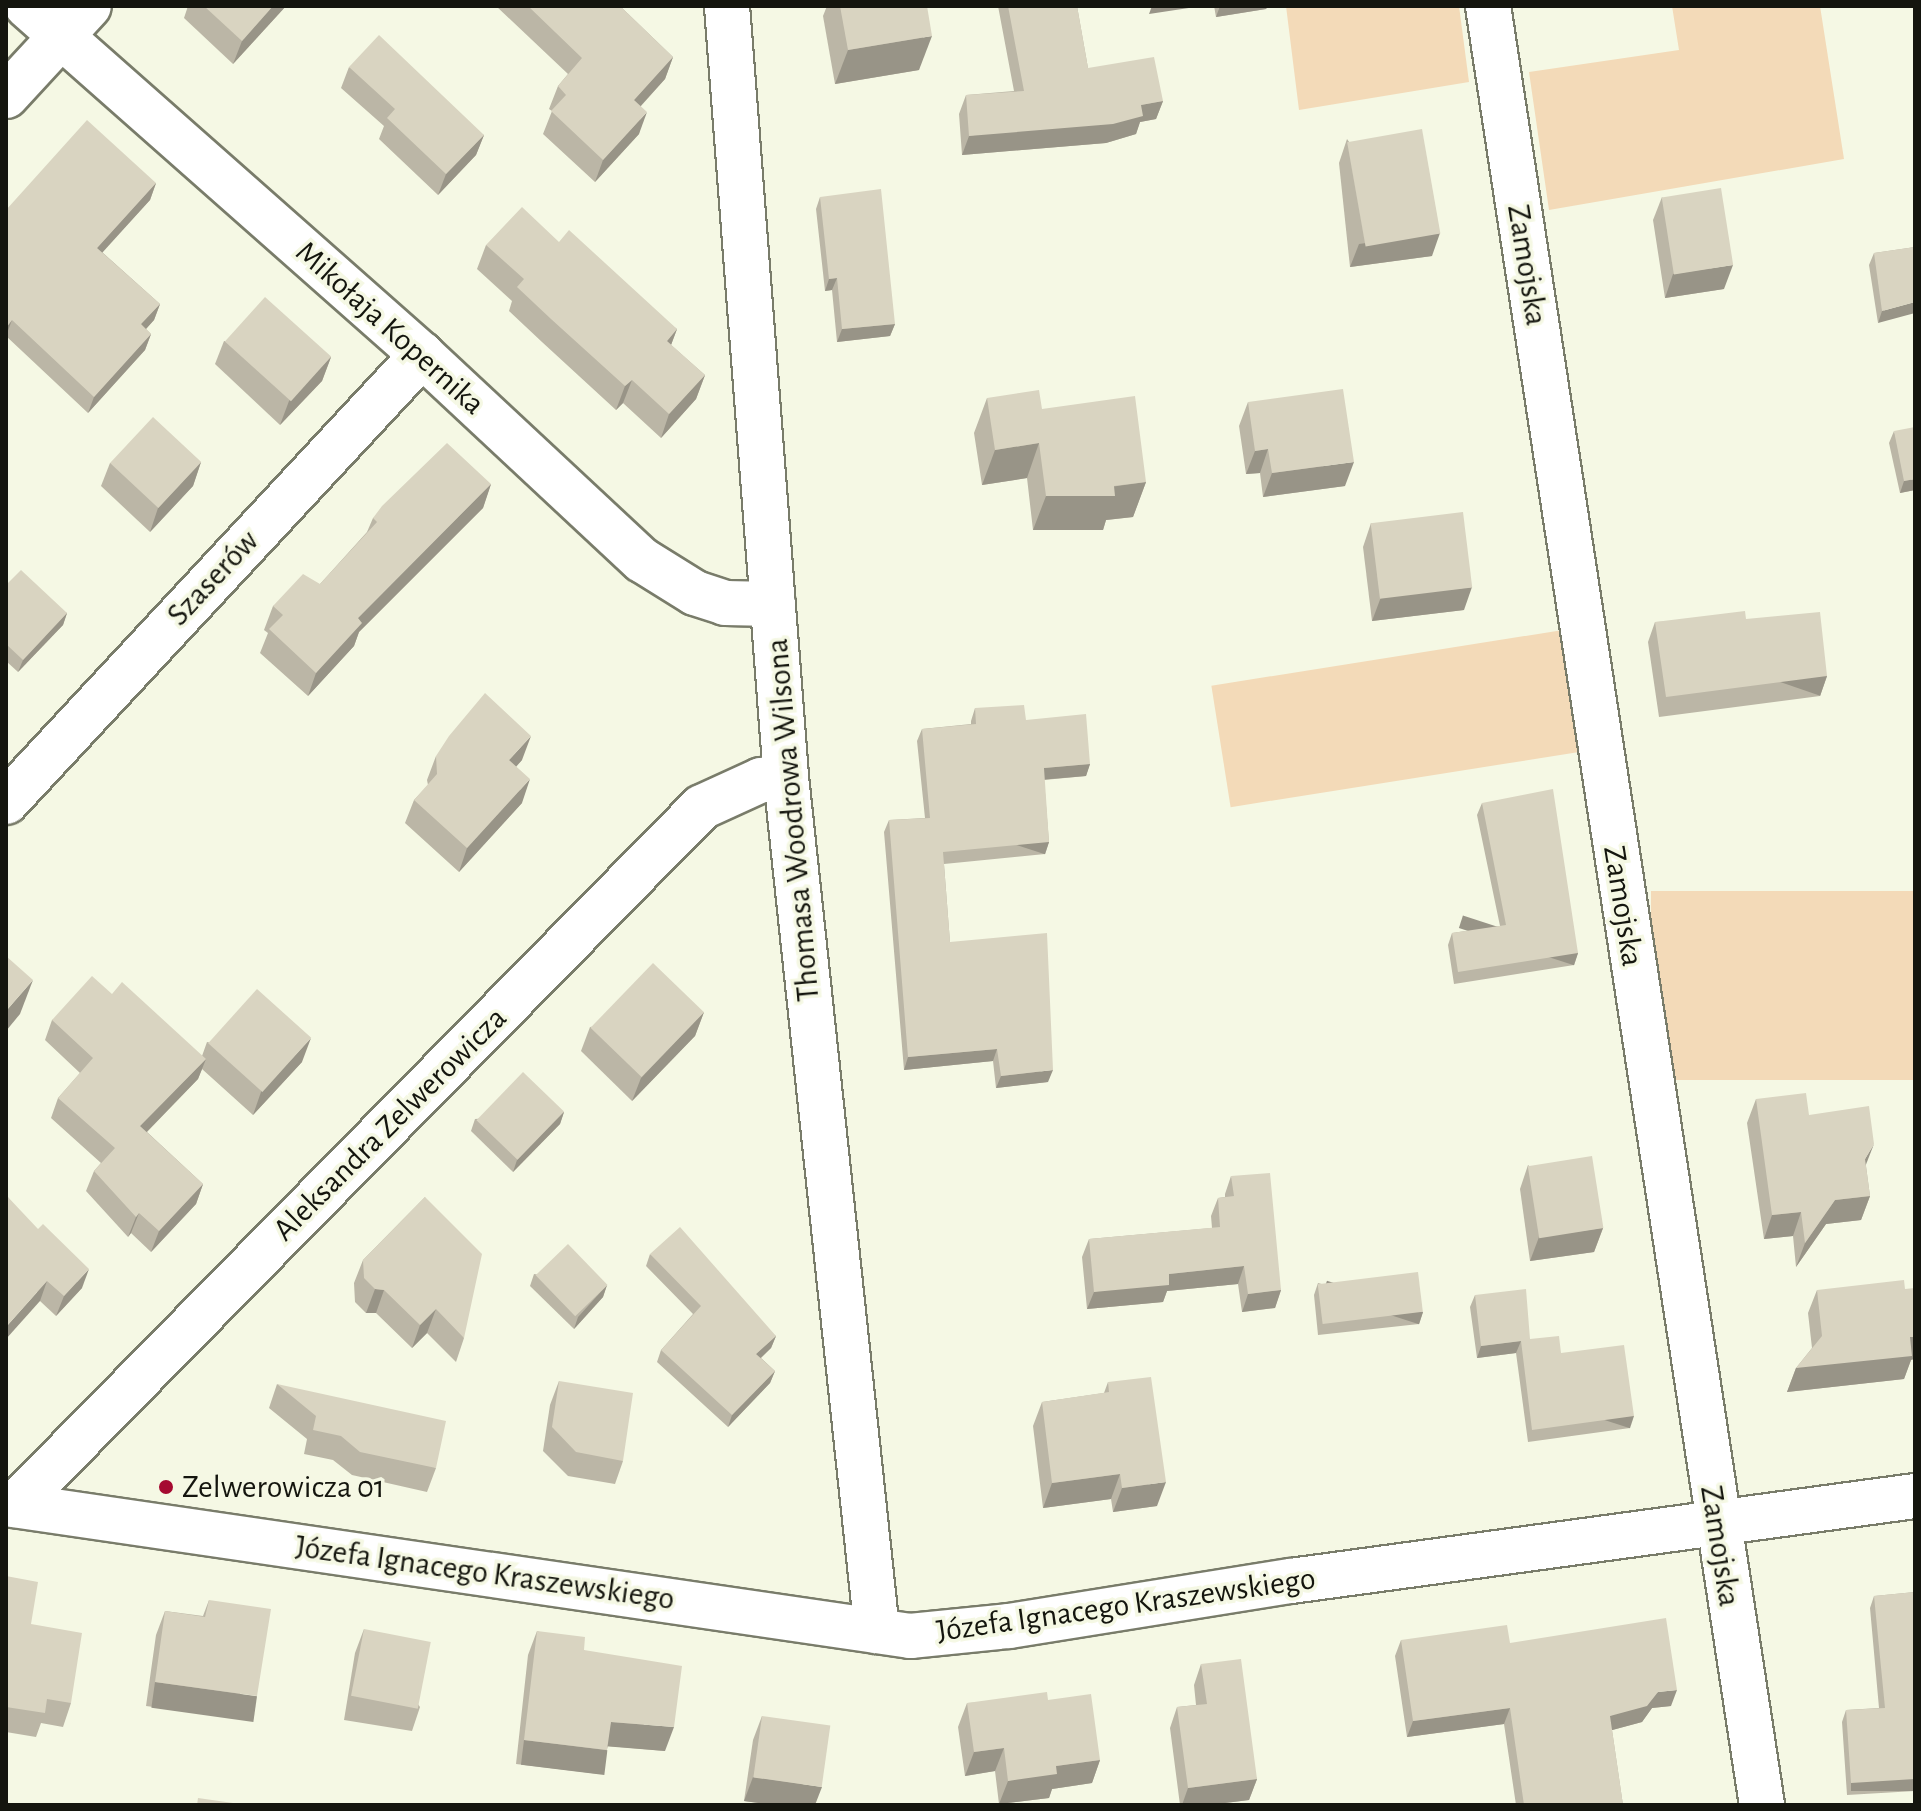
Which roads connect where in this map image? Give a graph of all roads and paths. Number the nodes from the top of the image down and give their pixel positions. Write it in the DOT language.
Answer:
graph roads {
  1 [pos="27,6"];
  2 [pos="727,6"];
  3 [pos="1488,6"];
  4 [pos="75,21"];
  5 [pos="6,96"];
  6 [pos="422,355"];
  7 [pos="773,604"];
  8 [pos="786,777"];
  9 [pos="6,802"];
  10 [pos="1915,1496"];
  11 [pos="11,1505"];
  12 [pos="1716,1522"];
  13 [pos="877,1631"];
  14 [pos="1762,1805"];
  1 -- 4 [label="street, Mikołaja Kopernika"];
  2 -- 7 [label="street, Thomasa Woodrowa Wilsona"];
  3 -- 12 [label="street, Zamojska"];
  4 -- 5 [label="street"];
  4 -- 6 [label="street, Mikołaja Kopernika"];
  6 -- 7 [label="street, Mikołaja Kopernika"];
  6 -- 9 [label="street, Szaserów"];
  7 -- 8 [label="street, Thomasa Woodrowa Wilsona"];
  8 -- 11 [label="street, Aleksandra Zelwerowicza"];
  8 -- 13 [label="street, Thomasa Woodrowa Wilsona"];
  10 -- 12 [label="street, Józefa Ignacego Kraszewskiego"];
  11 -- 13 [label="street, Józefa Ignacego Kraszewskiego"];
  12 -- 13 [label="street, Józefa Ignacego Kraszewskiego"];
  12 -- 14 [label="street, Zamojska"];
}
